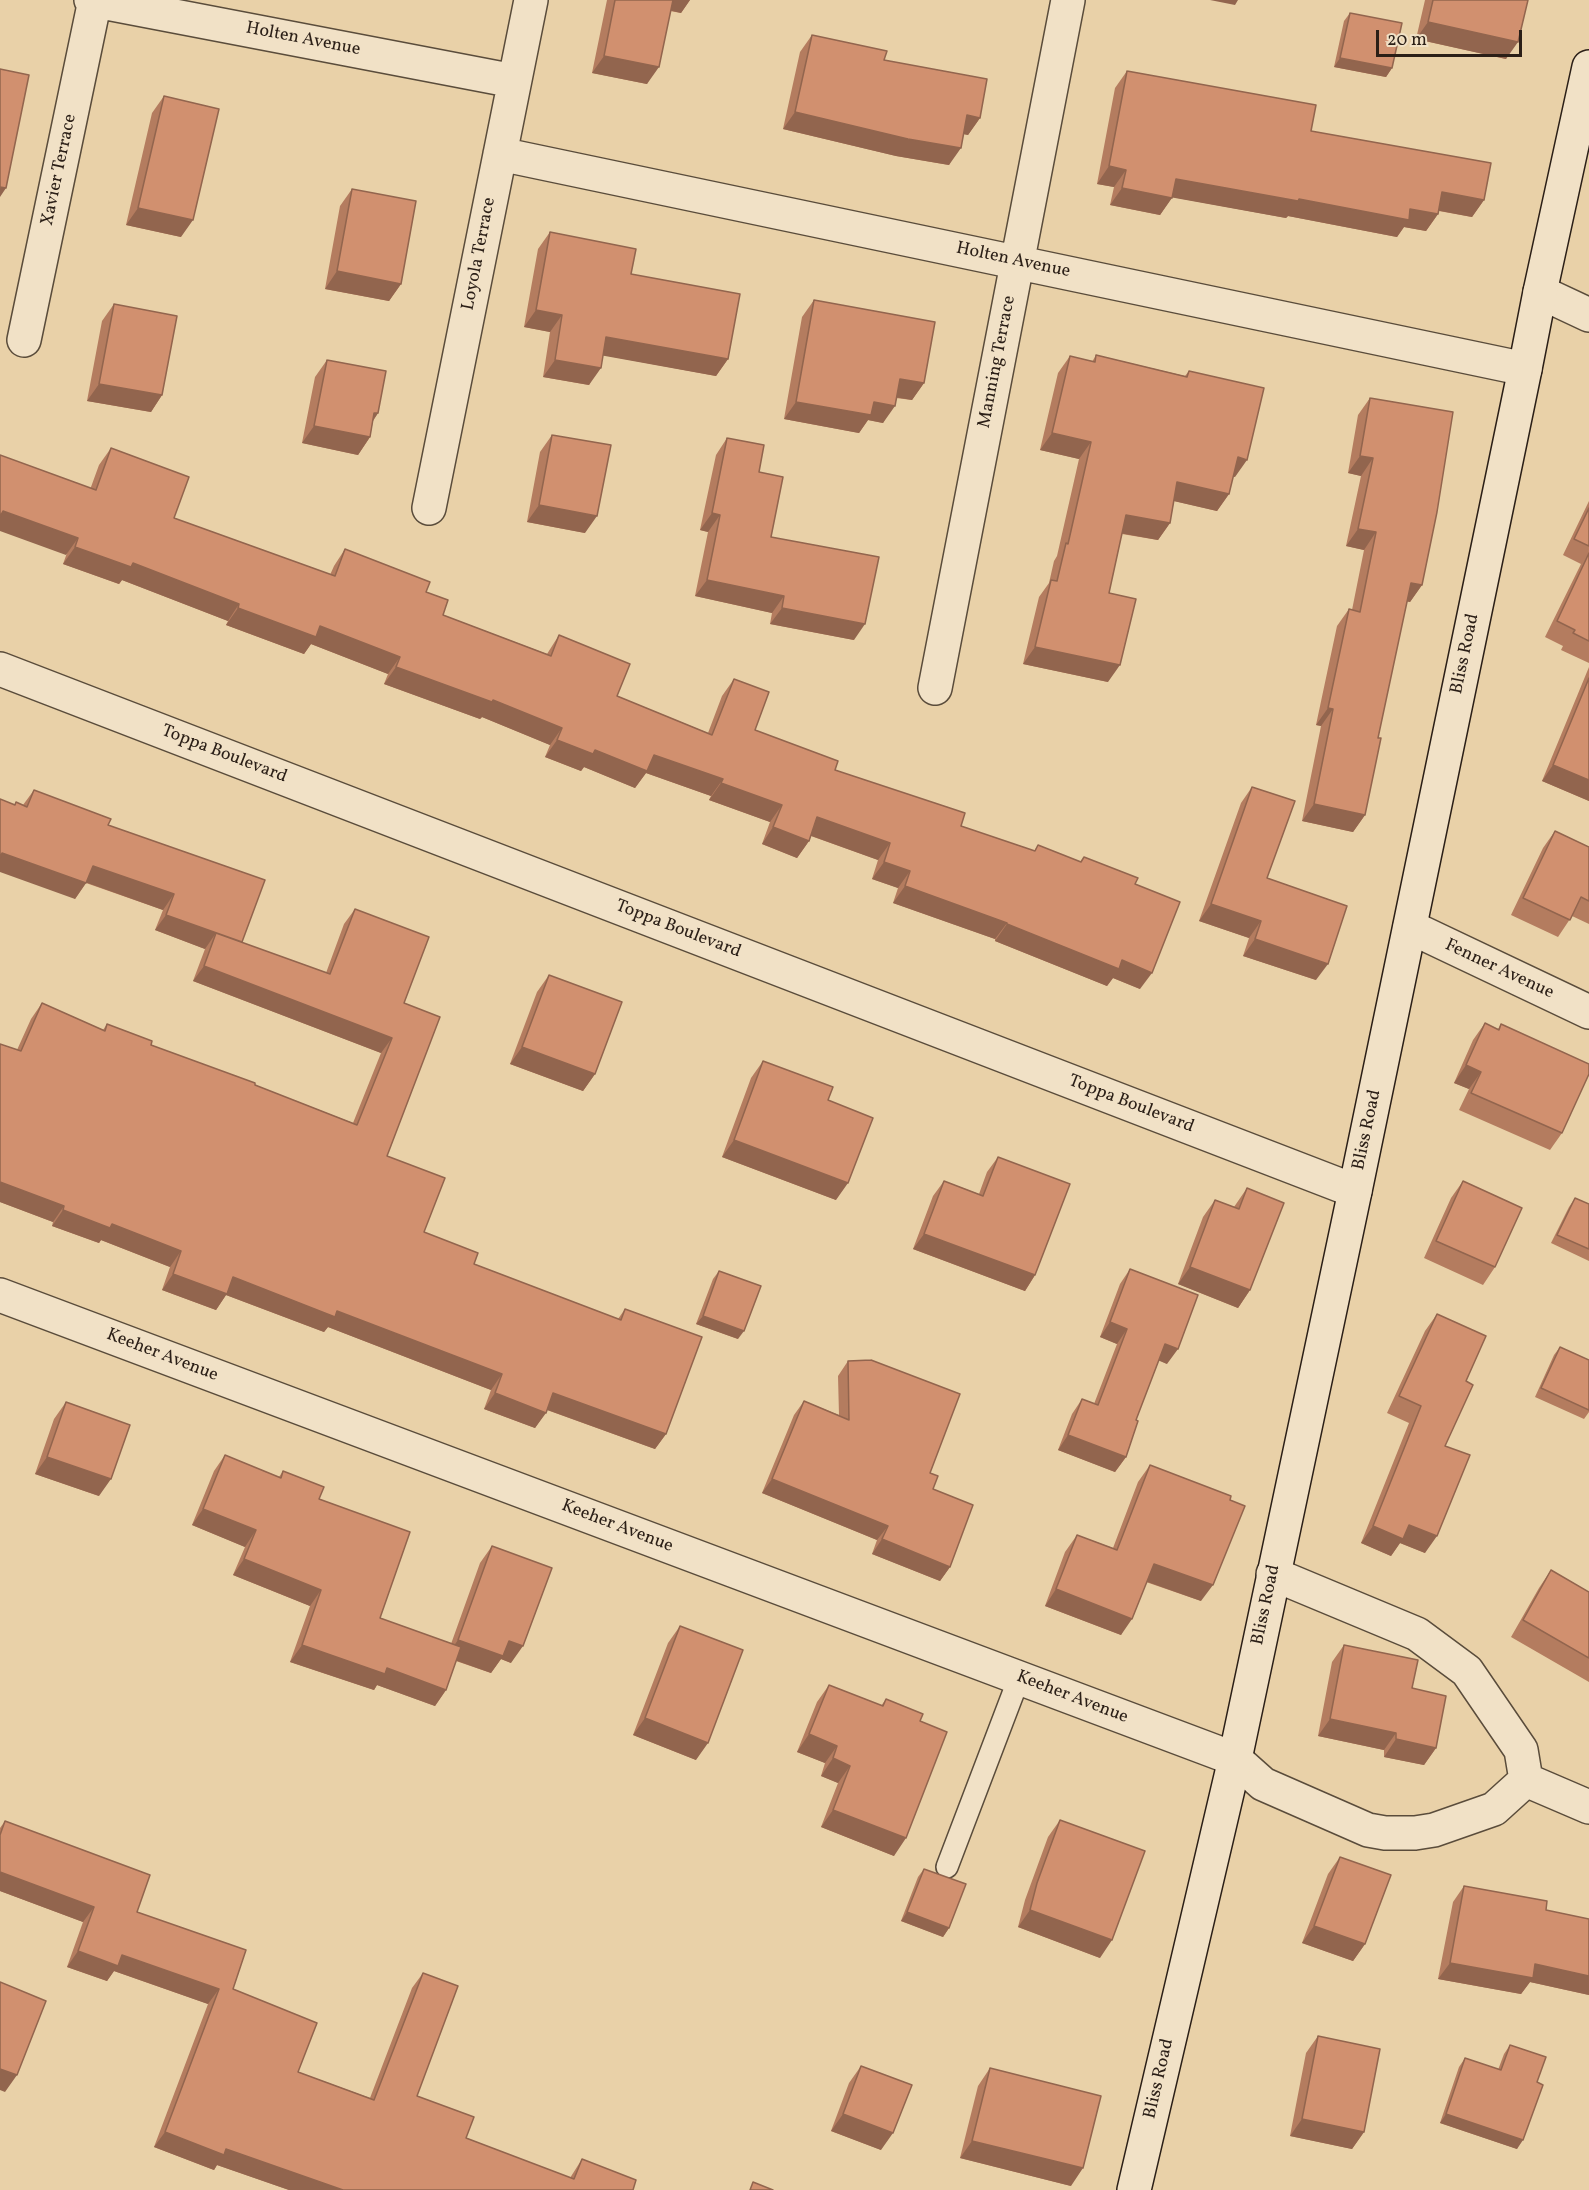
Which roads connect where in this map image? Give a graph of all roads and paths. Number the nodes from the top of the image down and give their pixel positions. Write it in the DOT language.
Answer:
graph roads {
  1 [pos="94,0"];
  2 [pos="531,0"];
  3 [pos="1068,0"];
  4 [pos="1589,67"];
  5 [pos="514,81"];
  6 [pos="500,154"];
  7 [pos="1017,261"];
  8 [pos="1540,292"];
  9 [pos="1589,315"];
  10 [pos="24,340"];
  11 [pos="1525,369"];
  12 [pos="429,508"];
  13 [pos="0,669"];
  14 [pos="935,688"];
  15 [pos="1410,927"];
  16 [pos="1589,1012"];
  17 [pos="1355,1191"];
  18 [pos="0,1295"];
  19 [pos="1273,1574"];
  20 [pos="1019,1678"];
  21 [pos="1235,1759"];
  22 [pos="1526,1780"];
  23 [pos="1589,1807"];
  24 [pos="947,1867"];
  25 [pos="1134,2190"];
  1 -- 5 [label="street, Holten Avenue"];
  1 -- 10 [label="street, Xavier Terrace"];
  2 -- 5 [label="street, Loyola Terrace"];
  3 -- 7 [label="street, Manning Terrace"];
  4 -- 8 [label="street, Bliss Road"];
  5 -- 6 [label="street, Loyola Terrace"];
  6 -- 7 [label="street, Holten Avenue"];
  6 -- 12 [label="street, Loyola Terrace"];
  7 -- 11 [label="street, Holten Avenue"];
  7 -- 14 [label="street, Manning Terrace"];
  8 -- 9 [label="street"];
  8 -- 11 [label="street, Bliss Road"];
  11 -- 15 [label="street, Bliss Road"];
  13 -- 17 [label="street, Toppa Boulevard"];
  15 -- 16 [label="street, Fenner Avenue"];
  15 -- 17 [label="street, Bliss Road"];
  17 -- 19 [label="street, Bliss Road"];
  18 -- 20 [label="street, Keeher Avenue"];
  19 -- 21 [label="street, Bliss Road"];
  19 -- 22 [label="street"];
  20 -- 21 [label="street, Keeher Avenue"];
  20 -- 24 [label="lane"];
  21 -- 22 [label="street"];
  21 -- 25 [label="street, Bliss Road"];
  22 -- 23 [label="street"];
}
